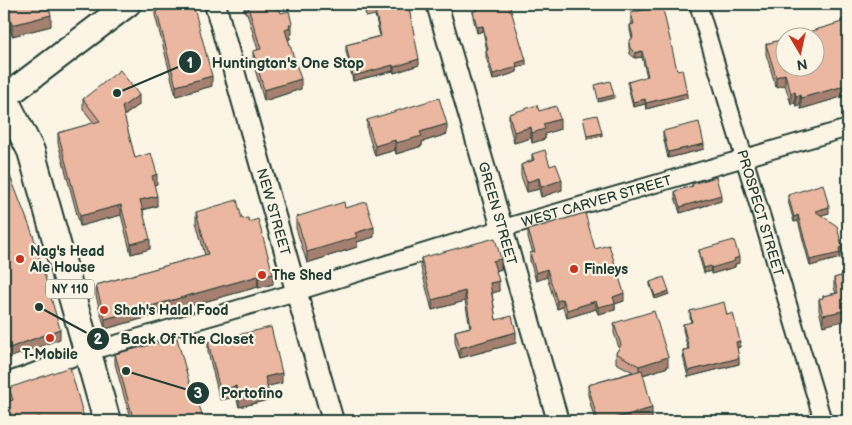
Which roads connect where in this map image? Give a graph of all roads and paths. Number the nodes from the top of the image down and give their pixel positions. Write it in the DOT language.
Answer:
graph roads {
  1 [pos="128,4"];
  2 [pos="215,4"];
  3 [pos="437,4"];
  4 [pos="698,4"];
  5 [pos="4,98"];
  6 [pos="848,128"];
  7 [pos="744,157"];
  8 [pos="503,228"];
  9 [pos="296,292"];
  10 [pos="88,352"];
  11 [pos="4,383"];
  12 [pos="107,421"];
  13 [pos="333,421"];
  14 [pos="558,421"];
  15 [pos="823,421"];
  1 -- 5 [label="main road"];
  2 -- 9 [label="street, NEW STREET"];
  3 -- 8 [label="street, GREEN STREET"];
  4 -- 7 [label="street, PROSPECT STREET"];
  5 -- 10 [label="main road, NY 110"];
  6 -- 7 [label="street, WEST CARVER STREET"];
  7 -- 8 [label="street, WEST CARVER STREET"];
  7 -- 15 [label="street, PROSPECT STREET"];
  8 -- 9 [label="street, WEST CARVER STREET"];
  8 -- 14 [label="street, GREEN STREET"];
  9 -- 10 [label="street, WEST CARVER STREET"];
  9 -- 13 [label="street, NEW STREET"];
  10 -- 11 [label="street, WEST CARVER STREET"];
  10 -- 12 [label="main road, NY 110"];
}
